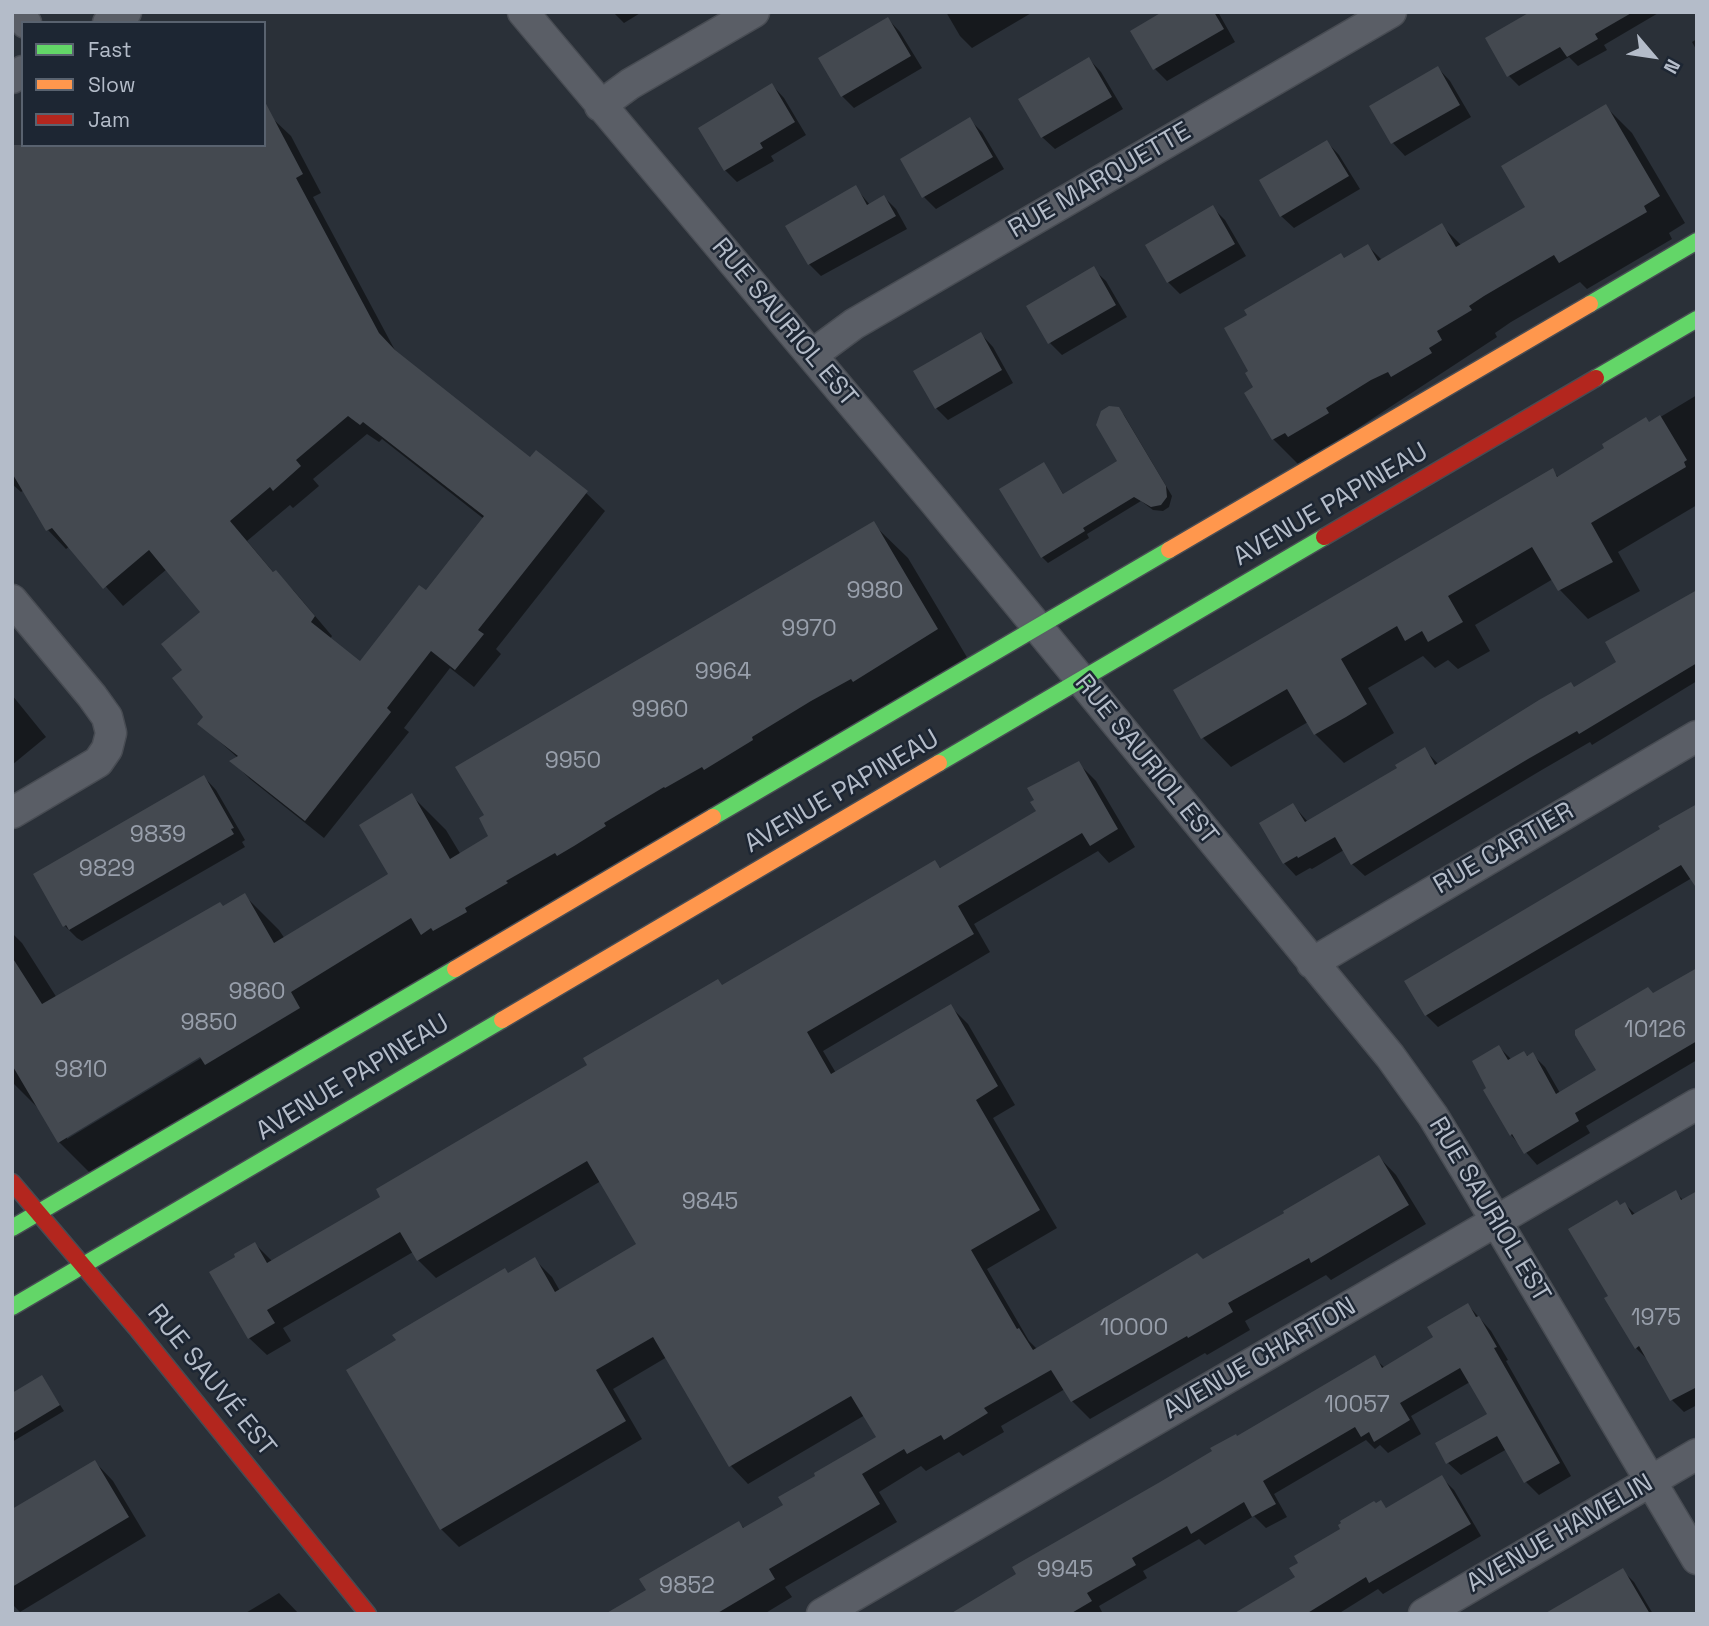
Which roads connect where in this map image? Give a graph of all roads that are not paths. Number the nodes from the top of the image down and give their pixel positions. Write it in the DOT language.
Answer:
graph roads {
  1 [pos="523,12"];
  2 [pos="754,12"];
  3 [pos="1391,12"];
  4 [pos="600,106"];
  5 [pos="1697,241"];
  6 [pos="1697,319"];
  7 [pos="812,355"];
  8 [pos="12,600"];
  9 [pos="1037,628"];
  10 [pos="1080,680"];
  11 [pos="1697,736"];
  12 [pos="12,813"];
  13 [pos="1312,963"];
  14 [pos="1697,1104"];
  15 [pos="12,1182"];
  16 [pos="39,1213"];
  17 [pos="1496,1221"];
  18 [pos="12,1228"];
  19 [pos="82,1265"];
  20 [pos="12,1307"];
  21 [pos="1697,1454"];
  22 [pos="1651,1480"];
  23 [pos="1697,1559"];
  24 [pos="368,1614"];
  25 [pos="822,1614"];
  26 [pos="1424,1614"];
  1 -- 4 [label="street, RUE SAURIOL EST"];
  2 -- 4 [label="street"];
  3 -- 7 [label="street, RUE MARQUETTE"];
  4 -- 7 [label="street, RUE SAURIOL EST"];
  5 -- 9 [label="main road, AVENUE PAPINEAU"];
  6 -- 10 [label="main road, AVENUE PAPINEAU"];
  7 -- 9 [label="street, RUE SAURIOL EST"];
  8 -- 12 [label="street"];
  9 -- 10 [label="street, RUE SAURIOL EST"];
  9 -- 16 [label="main road, AVENUE PAPINEAU"];
  10 -- 13 [label="street, RUE SAURIOL EST"];
  10 -- 19 [label="main road, AVENUE PAPINEAU"];
  11 -- 13 [label="street, RUE CARTIER"];
  13 -- 17 [label="street, RUE SAURIOL EST"];
  14 -- 17 [label="street, AVENUE CHARTON"];
  15 -- 16 [label="main road, RUE SAUVÉ EST"];
  16 -- 18 [label="main road, AVENUE PAPINEAU"];
  16 -- 19 [label="main road, RUE SAUVÉ EST"];
  17 -- 22 [label="street, RUE SAURIOL EST"];
  17 -- 25 [label="street, AVENUE CHARTON"];
  19 -- 20 [label="main road, AVENUE PAPINEAU"];
  19 -- 24 [label="main road, RUE SAUVÉ EST"];
  21 -- 22 [label="street, AVENUE HAMELIN"];
  22 -- 23 [label="street, RUE SAURIOL EST"];
  22 -- 26 [label="street, AVENUE HAMELIN"];
}
